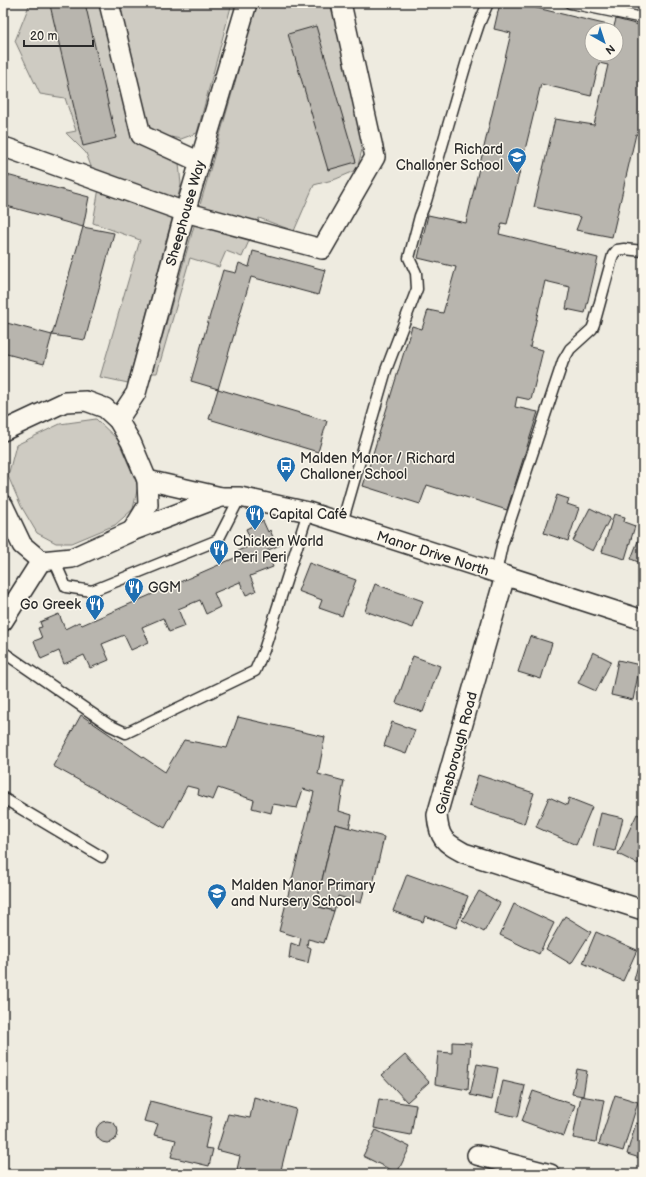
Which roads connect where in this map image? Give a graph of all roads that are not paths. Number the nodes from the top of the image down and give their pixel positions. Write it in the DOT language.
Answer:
graph roads {
  1 [pos="109,3"];
  2 [pos="247,3"];
  3 [pos="341,3"];
  4 [pos="488,3"];
  5 [pos="570,3"];
  6 [pos="643,18"];
  7 [pos="7,148"];
  8 [pos="200,162"];
  9 [pos="185,212"];
  10 [pos="643,251"];
  11 [pos="118,420"];
  12 [pos="3,431"];
  13 [pos="147,480"];
  14 [pos="221,497"];
  15 [pos="240,497"];
  16 [pos="4,508"];
  17 [pos="308,512"];
  18 [pos="342,524"];
  19 [pos="132,531"];
  20 [pos="48,561"];
  21 [pos="500,574"];
  22 [pos="643,620"];
  23 [pos="3,621"];
  24 [pos="3,652"];
  25 [pos="3,798"];
  26 [pos="102,857"];
  27 [pos="643,910"];
  28 [pos="477,1155"];
  29 [pos="550,1174"];
  1 -- 8 [label="street"];
  2 -- 8 [label="street, Sheephouse Way"];
  3 -- 9 [label="street"];
  4 -- 18 [label="lane"];
  5 -- 6 [label="lane"];
  7 -- 9 [label="street"];
  8 -- 9 [label="street, Sheephouse Way"];
  9 -- 11 [label="street, Sheephouse Way"];
  10 -- 21 [label="lane"];
  11 -- 12 [label="street"];
  11 -- 13 [label="street"];
  13 -- 14 [label="street, Manor Drive North"];
  13 -- 19 [label="street"];
  14 -- 15 [label="street, Manor Drive North"];
  14 -- 19 [label="street, Manor Drive North"];
  15 -- 17 [label="street, Manor Drive North"];
  15 -- 20 [label="lane"];
  16 -- 20 [label="street"];
  17 -- 18 [label="street, Manor Drive North"];
  17 -- 24 [label="lane"];
  18 -- 21 [label="street, Manor Drive North"];
  19 -- 20 [label="street, Manor Drive North"];
  20 -- 23 [label="street"];
  21 -- 22 [label="street, Manor Drive North"];
  21 -- 27 [label="street, Gainsborough Road"];
  25 -- 26 [label="lane"];
  28 -- 29 [label="street"];
}
